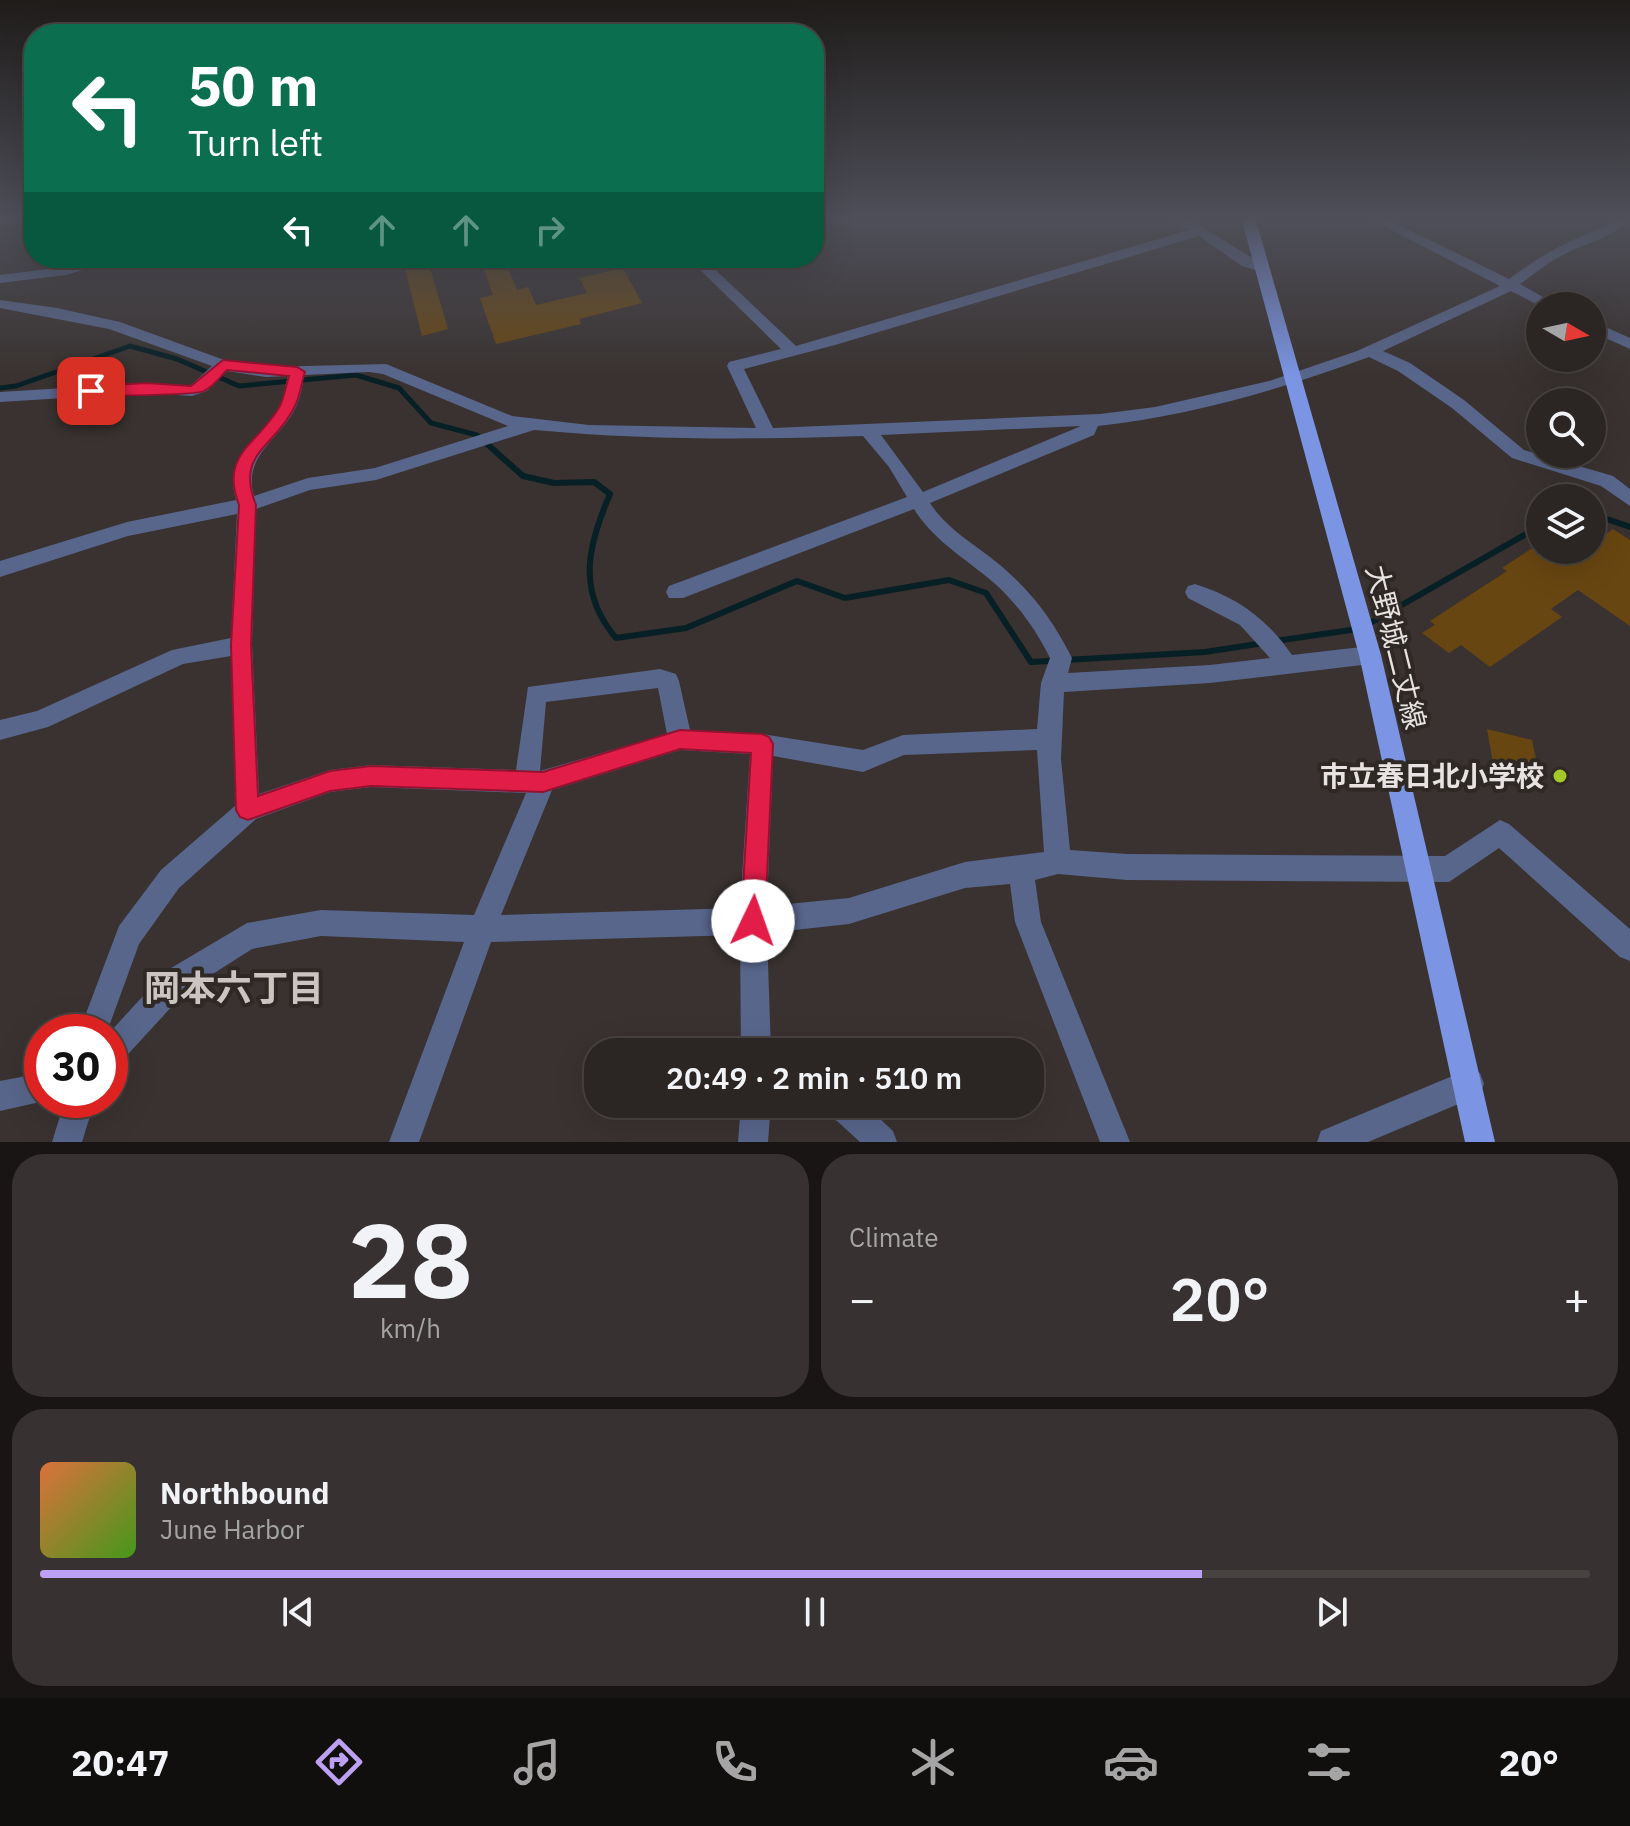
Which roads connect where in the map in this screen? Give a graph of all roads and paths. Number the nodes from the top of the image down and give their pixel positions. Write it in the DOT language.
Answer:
graph roads {
  1 [pos="69,270"];
  2 [pos="708,270"];
  3 [pos="1067,270"];
  4 [pos="1263,270"];
  5 [pos="1479,270"];
  6 [pos="1531,270"];
  7 [pos="0,279"];
  8 [pos="1508,285"];
  9 [pos="1526,294"];
  10 [pos="0,304"];
  11 [pos="1606,333"];
  12 [pos="1630,344"];
  13 [pos="792,351"];
  14 [pos="1369,351"];
  15 [pos="220,369"];
  16 [pos="297,372"];
  17 [pos="1293,379"];
  18 [pos="2,399"];
  19 [pos="1091,420"];
  20 [pos="528,426"];
  21 [pos="866,428"];
  22 [pos="767,434"];
  23 [pos="1621,480"];
  24 [pos="1630,499"];
  25 [pos="918,500"];
  26 [pos="247,505"];
  27 [pos="0,569"];
  28 [pos="676,592"];
  29 [pos="1195,592"];
  30 [pos="241,645"];
  31 [pos="1370,655"];
  32 [pos="1285,663"];
  33 [pos="1052,683"];
  34 [pos="0,730"];
  35 [pos="1049,739"];
  36 [pos="680,740"];
  37 [pos="762,744"];
  38 [pos="535,782"];
  39 [pos="248,810"];
  40 [pos="1058,862"];
  41 [pos="1021,870"];
  42 [pos="1418,871"];
  43 [pos="753,921"];
  44 [pos="482,929"];
  45 [pos="1630,947"];
  46 [pos="100,1014"];
  47 [pos="128,1033"];
  48 [pos="756,1038"];
  49 [pos="1469,1084"];
  50 [pos="24,1091"];
  51 [pos="0,1096"];
  52 [pos="74,1118"];
  53 [pos="755,1118"];
  54 [pos="856,1118"];
  55 [pos="67,1142"];
  56 [pos="404,1142"];
  57 [pos="753,1142"];
  58 [pos="882,1142"];
  59 [pos="1115,1142"];
  60 [pos="1332,1142"];
  61 [pos="1480,1142"];
  1 -- 7 [label="street"];
  2 -- 13 [label="street"];
  3 -- 13 [label="street"];
  4 -- 17 [label="main road, 大野城二丈線"];
  5 -- 8 [label="street"];
  6 -- 8 [label="street"];
  8 -- 9 [label="street"];
  8 -- 14 [label="street"];
  10 -- 15 [label="street"];
  11 -- 12 [label="street"];
  13 -- 22 [label="street"];
  14 -- 17 [label="street"];
  14 -- 23 [label="street"];
  15 -- 16 [label="street"];
  15 -- 18 [label="street"];
  16 -- 20 [label="street"];
  16 -- 26 [label="street"];
  17 -- 19 [label="street"];
  17 -- 31 [label="main road, 大野城二丈線"];
  19 -- 21 [label="street"];
  19 -- 25 [label="street"];
  20 -- 22 [label="street"];
  20 -- 26 [label="street"];
  21 -- 22 [label="street"];
  21 -- 25 [label="street"];
  23 -- 24 [label="street"];
  25 -- 28 [label="street"];
  25 -- 33 [label="street"];
  26 -- 27 [label="street"];
  26 -- 30 [label="street"];
  29 -- 32 [label="street"];
  30 -- 34 [label="street"];
  30 -- 39 [label="street"];
  31 -- 32 [label="street"];
  31 -- 42 [label="main road, 大野城二丈線"];
  32 -- 33 [label="street"];
  33 -- 35 [label="street"];
  35 -- 37 [label="street"];
  35 -- 40 [label="street"];
  36 -- 37 [label="street"];
  36 -- 38 [label="street"];
  36 -- 38 [label="street"];
  37 -- 43 [label="street"];
  38 -- 39 [label="street"];
  38 -- 44 [label="street"];
  39 -- 46 [label="street"];
  40 -- 41 [label="street"];
  40 -- 42 [label="street"];
  41 -- 43 [label="street"];
  41 -- 59 [label="street"];
  42 -- 45 [label="street"];
  42 -- 49 [label="main road, 大野城二丈線"];
  43 -- 44 [label="street"];
  43 -- 48 [label="street"];
  44 -- 47 [label="street"];
  44 -- 56 [label="street"];
  49 -- 60 [label="street"];
  49 -- 61 [label="main road, 大野城二丈線"];
  50 -- 51 [label="street"];
  52 -- 55 [label="street"];
  53 -- 57 [label="street"];
  54 -- 58 [label="street"];
}
